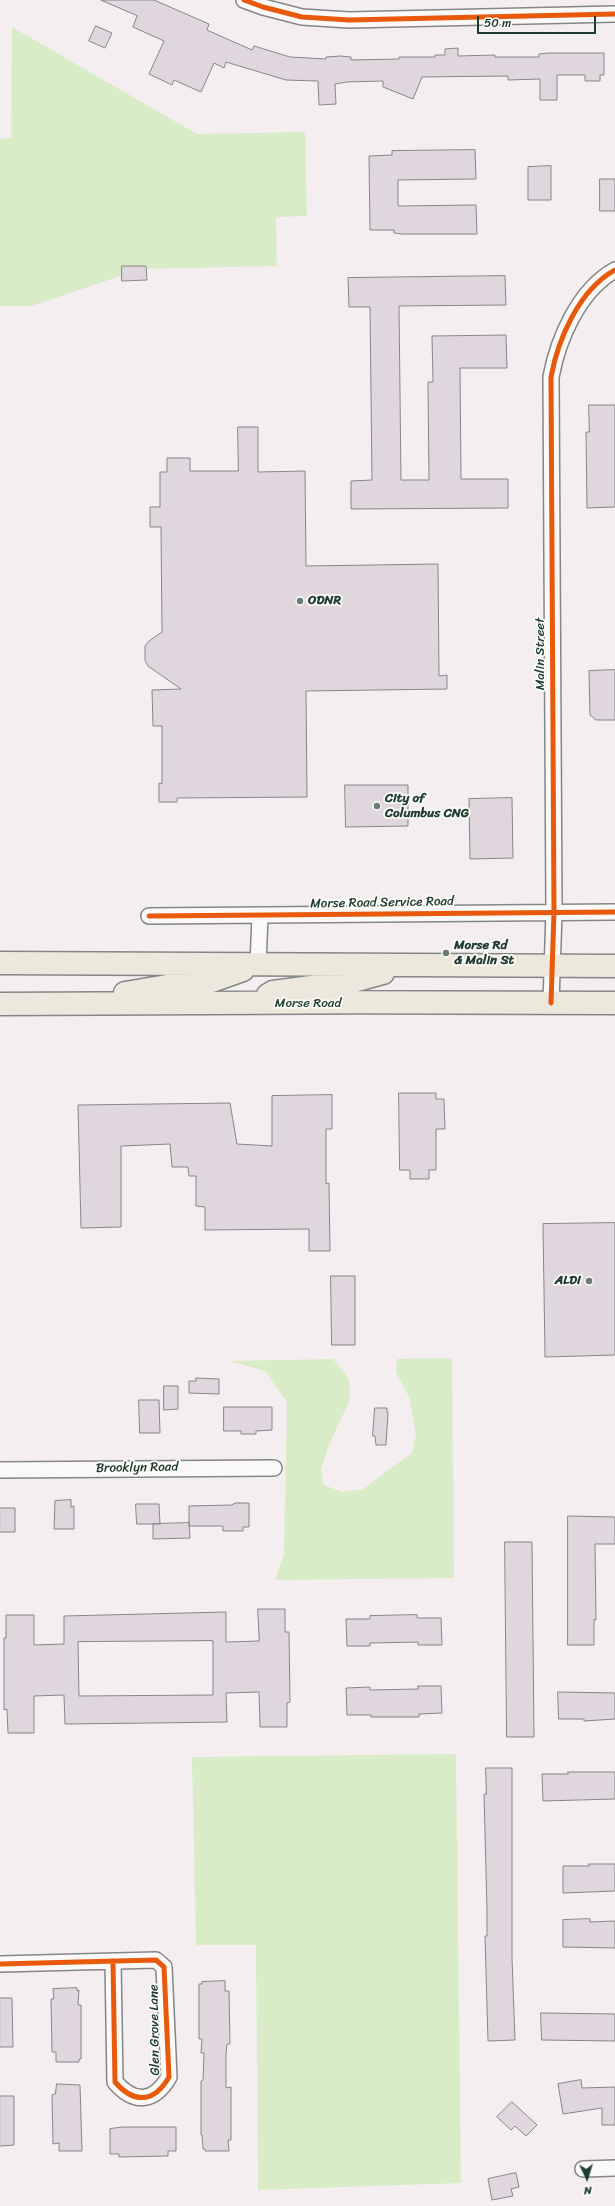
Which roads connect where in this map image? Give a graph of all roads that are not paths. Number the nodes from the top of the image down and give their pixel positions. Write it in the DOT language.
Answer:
graph roads {
  1 [pos="244,0"];
  2 [pos="615,14"];
  3 [pos="615,270"];
  4 [pos="554,912"];
  5 [pos="615,912"];
  6 [pos="149,916"];
  7 [pos="260,916"];
  8 [pos="0,962"];
  9 [pos="258,965"];
  10 [pos="411,966"];
  11 [pos="551,966"];
  12 [pos="615,966"];
  13 [pos="64,1003"];
  14 [pos="551,1003"];
  15 [pos="615,1003"];
  16 [pos="0,1004"];
  17 [pos="256,1004"];
  18 [pos="274,1468"];
  19 [pos="0,1470"];
  20 [pos="112,1961"];
  21 [pos="0,1964"];
  22 [pos="615,2168"];
  23 [pos="583,2169"];
  1 -- 2 [label="street"];
  3 -- 4 [label="street, Malin Street"];
  4 -- 5 [label="street, Morse Road Service Road"];
  4 -- 7 [label="street, Morse Road Service Road"];
  4 -- 11 [label="street, Malin Street"];
  6 -- 7 [label="street, Morse Road Service Road"];
  7 -- 9 [label="street"];
  8 -- 9 [label="main road"];
  9 -- 10 [label="main road"];
  9 -- 13 [label="main road"];
  10 -- 11 [label="main road"];
  10 -- 17 [label="main road"];
  11 -- 12 [label="main road"];
  11 -- 14 [label="street, Malin Street"];
  13 -- 16 [label="main road, Morse Road"];
  13 -- 17 [label="main road, Morse Road"];
  14 -- 15 [label="main road, Morse Road"];
  14 -- 17 [label="main road, Morse Road"];
  18 -- 19 [label="street, Brooklyn Road"];
  20 -- 20 [label="street, Glen Grove Lane"];
  20 -- 21 [label="street, Glen Grove Lane"];
  22 -- 23 [label="street"];
}
